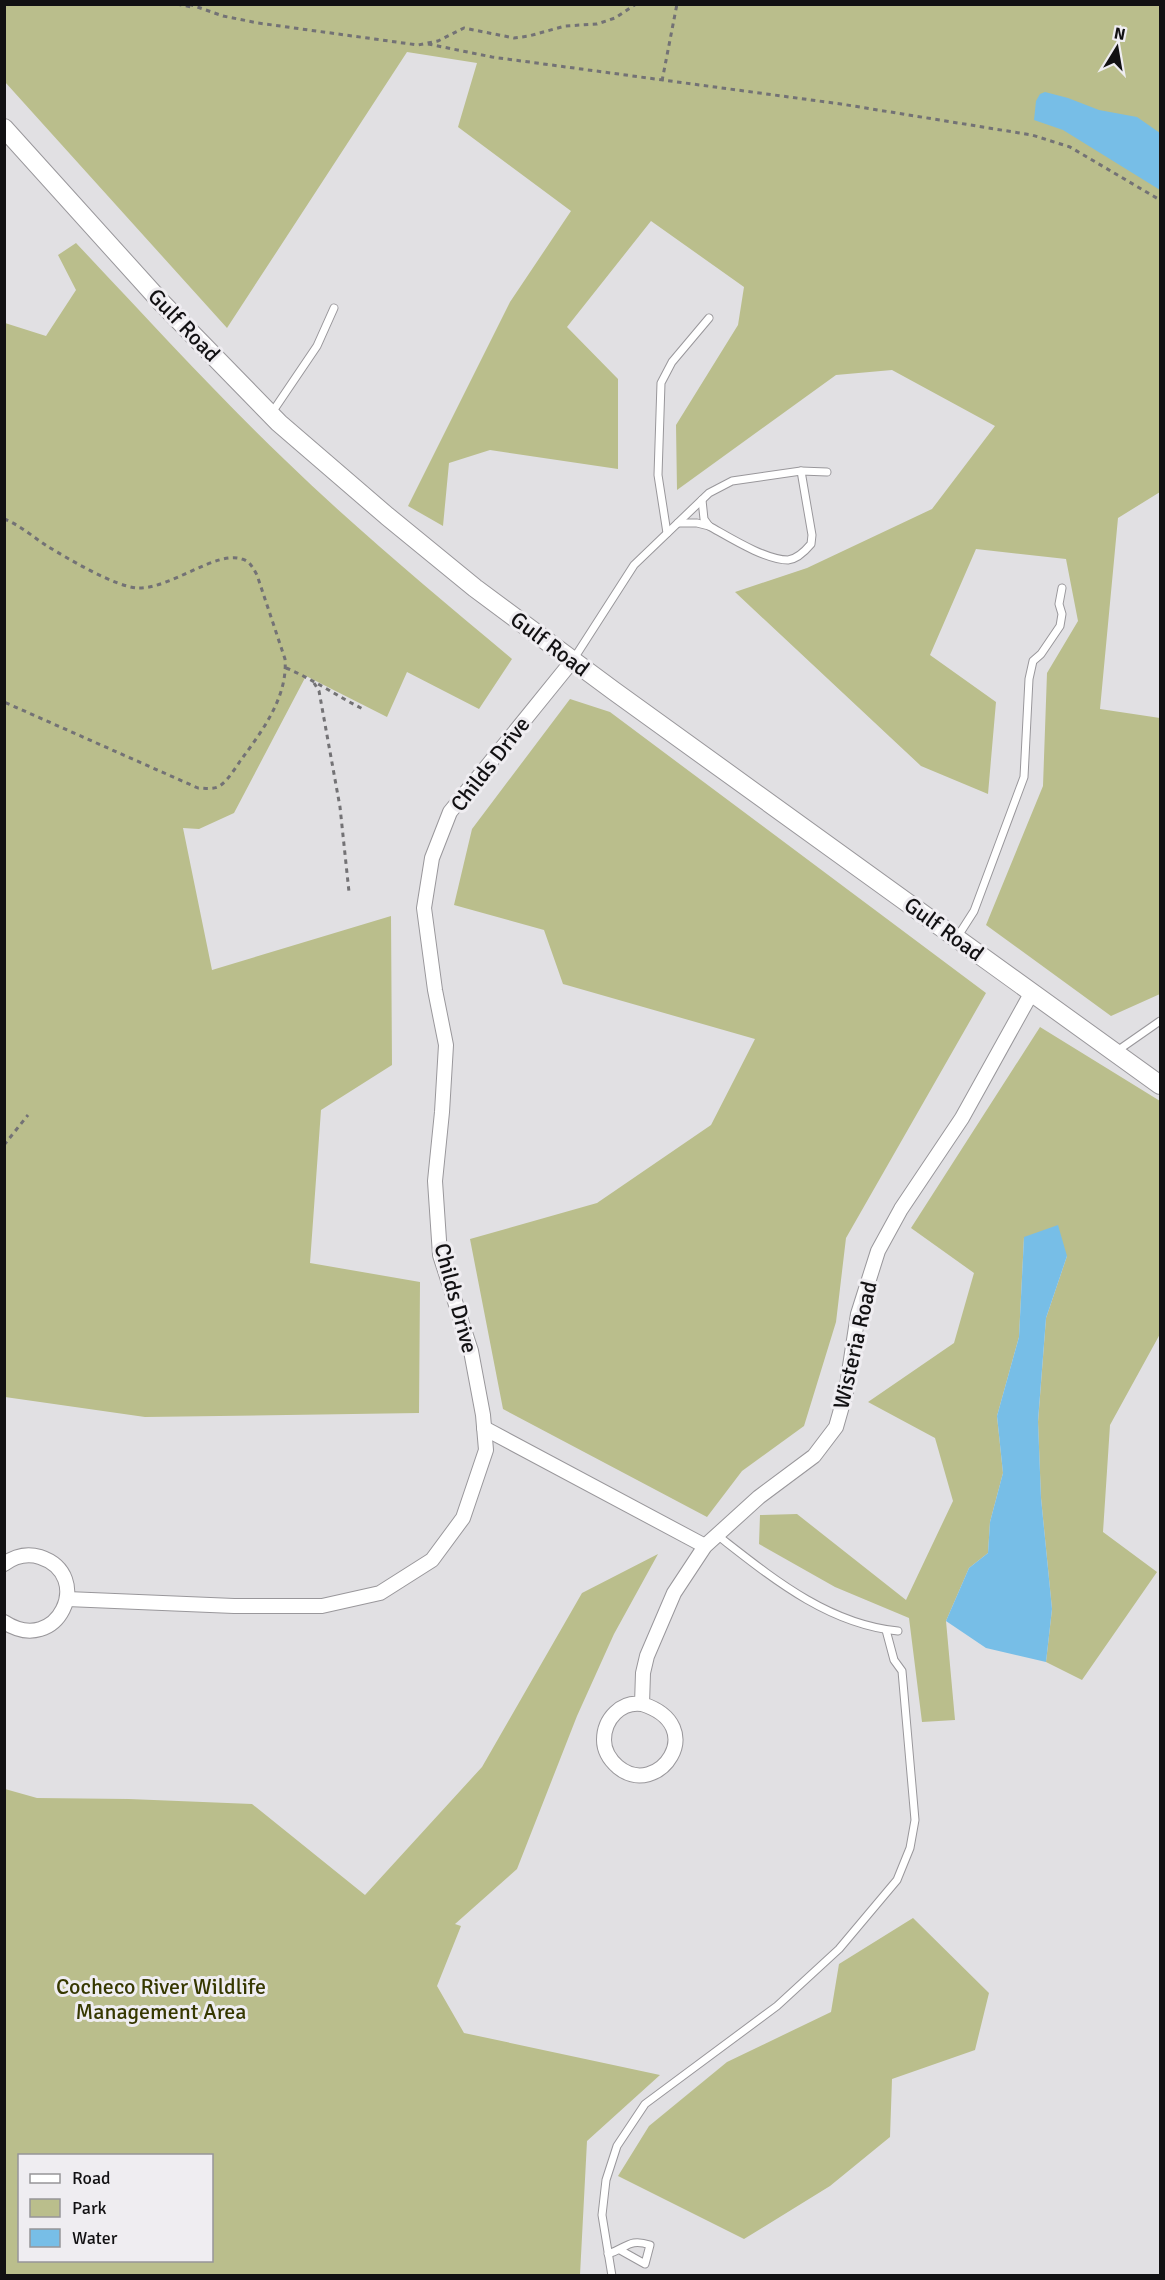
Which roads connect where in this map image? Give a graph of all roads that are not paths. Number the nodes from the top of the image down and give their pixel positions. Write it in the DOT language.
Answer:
graph roads {
  1 [pos="4,128"];
  2 [pos="334,308"];
  3 [pos="709,318"];
  4 [pos="271,414"];
  5 [pos="801,471"];
  6 [pos="827,472"];
  7 [pos="702,500"];
  8 [pos="678,523"];
  9 [pos="709,526"];
  10 [pos="667,533"];
  11 [pos="1062,588"];
  12 [pos="573,660"];
  13 [pos="956,938"];
  14 [pos="1032,992"];
  15 [pos="1161,1021"];
  16 [pos="1115,1053"];
  17 [pos="1161,1085"];
  18 [pos="484,1428"];
  19 [pos="717,1535"];
  20 [pos="705,1545"];
  21 [pos="4,1564"];
  22 [pos="67,1599"];
  23 [pos="4,1622"];
  24 [pos="885,1630"];
  25 [pos="898,1631"];
  26 [pos="642,1704"];
  27 [pos="620,2250"];
  28 [pos="608,2254"];
  29 [pos="612,2276"];
  1 -- 4 [label="street, Gulf Road"];
  2 -- 4 [label="lane"];
  3 -- 10 [label="lane"];
  4 -- 12 [label="street, Gulf Road"];
  5 -- 6 [label="lane"];
  5 -- 7 [label="lane"];
  5 -- 9 [label="lane"];
  7 -- 8 [label="lane"];
  7 -- 9 [label="lane"];
  8 -- 9 [label="lane"];
  8 -- 10 [label="lane"];
  10 -- 12 [label="lane"];
  11 -- 13 [label="lane"];
  12 -- 13 [label="street, Gulf Road"];
  12 -- 18 [label="street, Childs Drive"];
  13 -- 14 [label="street, Gulf Road"];
  14 -- 16 [label="street, Gulf Road"];
  14 -- 19 [label="street, Wisteria Road"];
  15 -- 16 [label="lane"];
  16 -- 17 [label="street, Gulf Road"];
  18 -- 20 [label="street"];
  18 -- 22 [label="street, Childs Drive"];
  19 -- 20 [label="street, Wisteria Road"];
  19 -- 24 [label="lane"];
  20 -- 26 [label="street, Wisteria Road"];
  21 -- 22 [label="street"];
  22 -- 23 [label="street"];
  24 -- 25 [label="lane"];
  24 -- 28 [label="lane"];
  26 -- 26 [label="street"];
  27 -- 28 [label="lane"];
  28 -- 29 [label="lane"];
}
